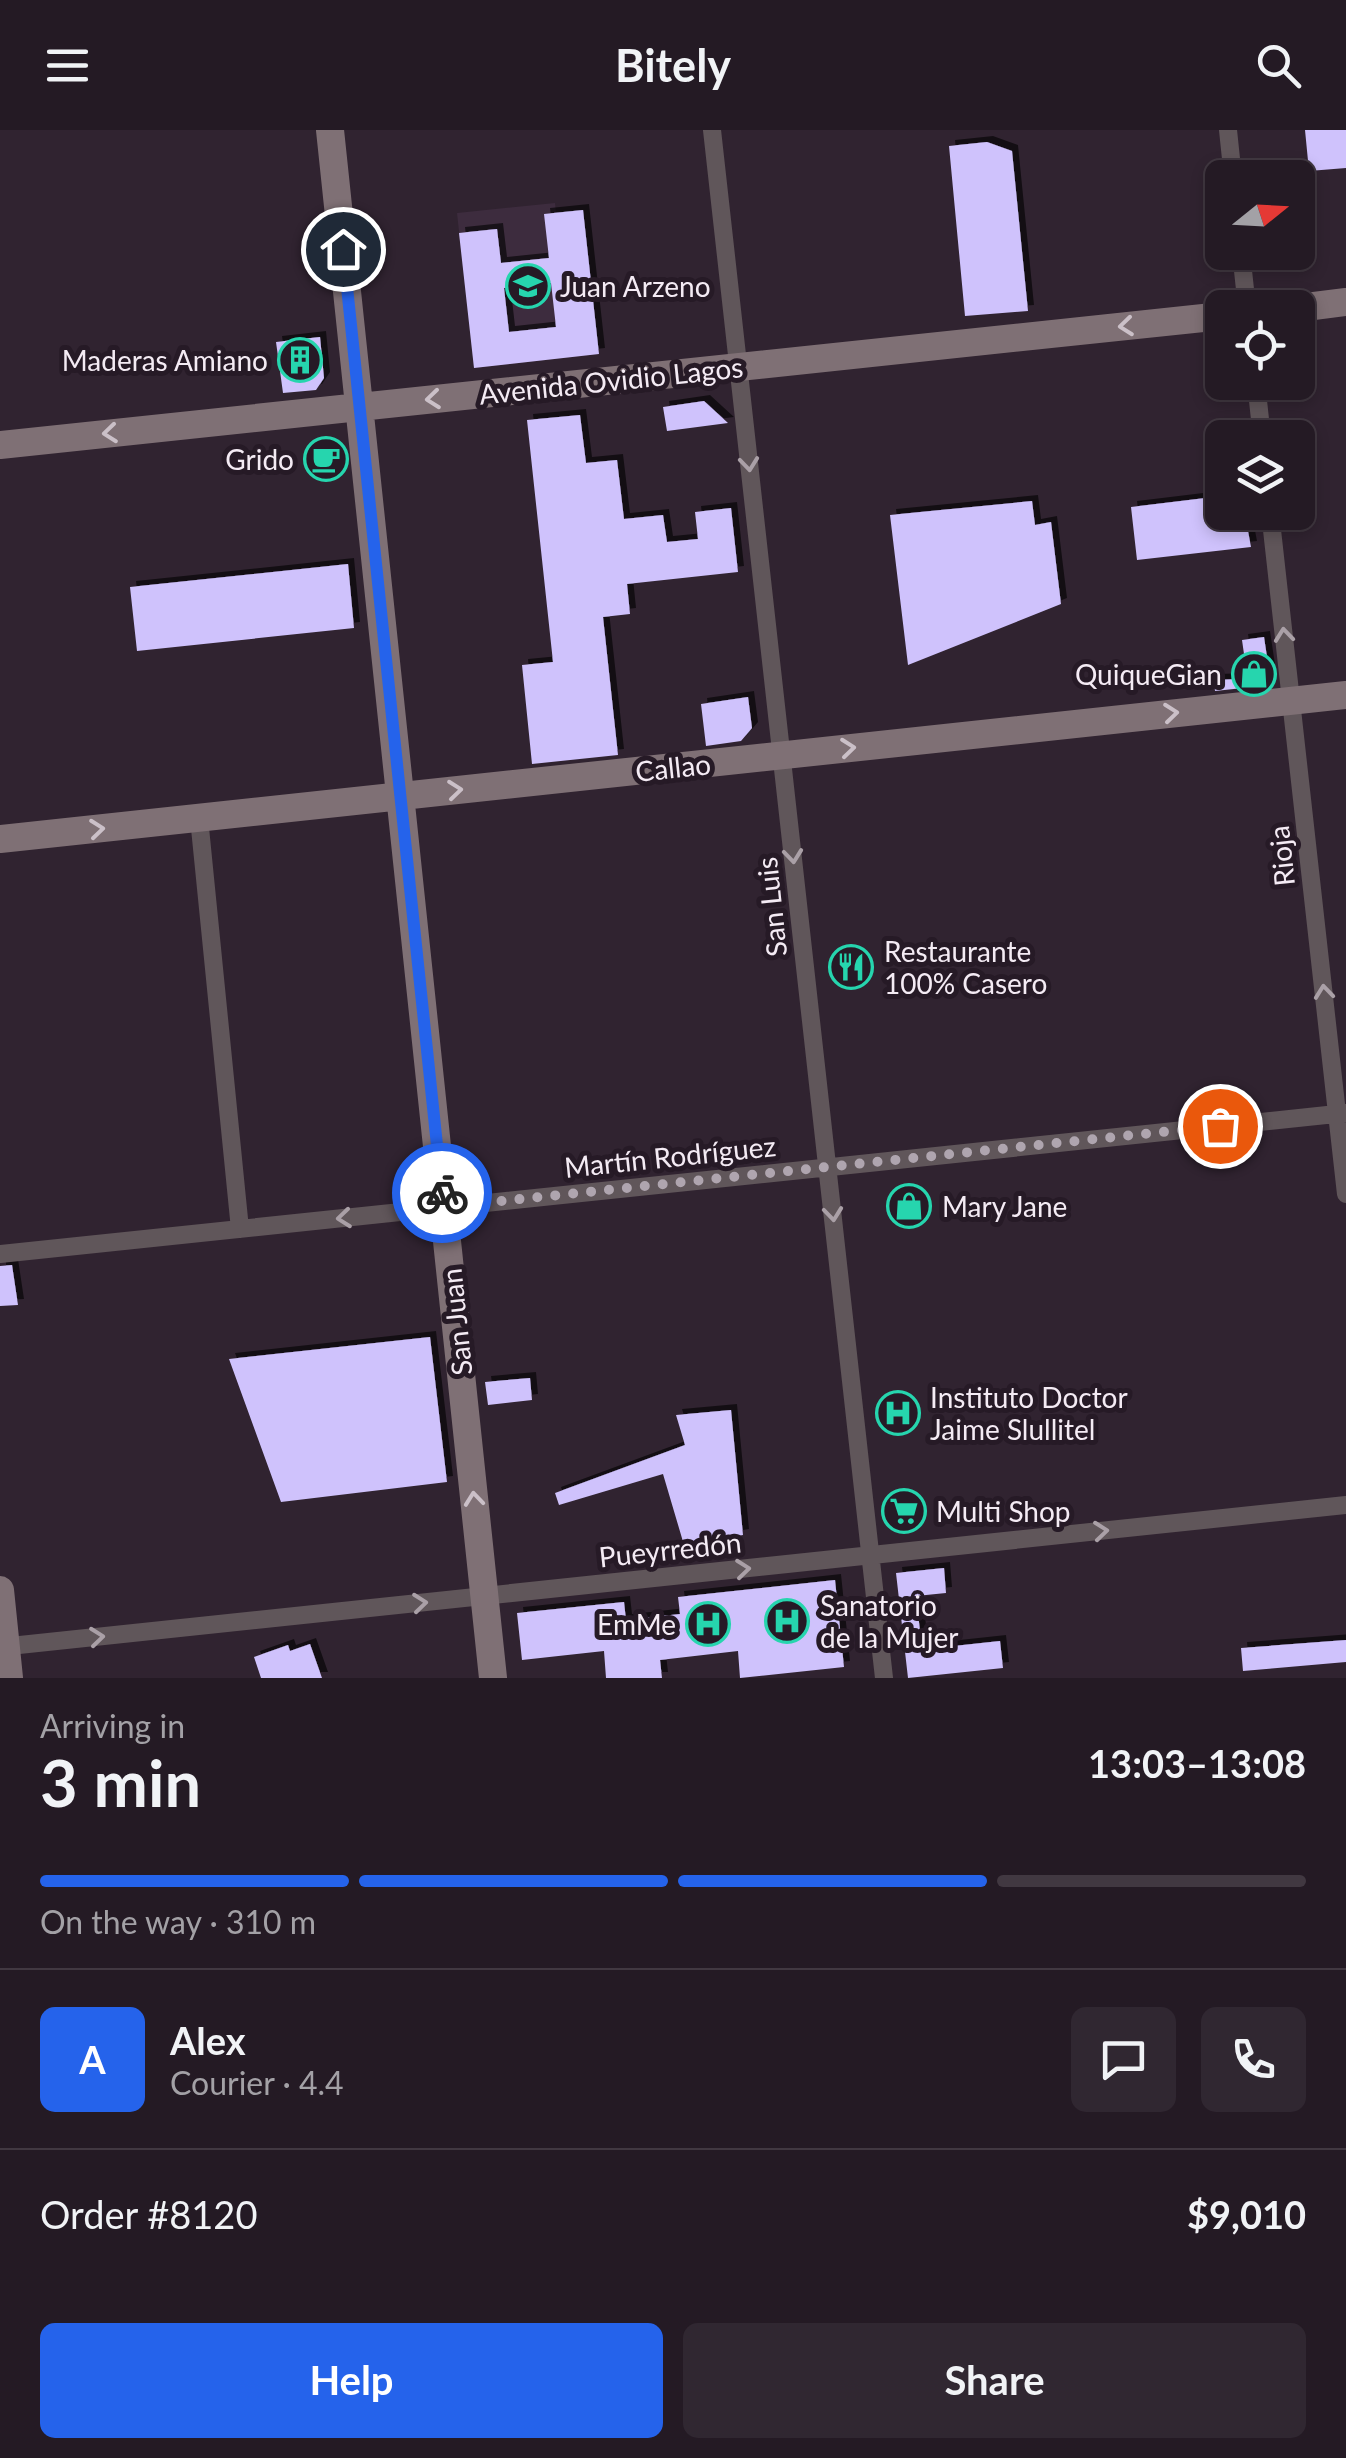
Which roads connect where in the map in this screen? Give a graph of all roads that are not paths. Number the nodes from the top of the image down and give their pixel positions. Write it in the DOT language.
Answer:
graph roads {
  1 [pos="330,130"];
  2 [pos="712,130"];
  3 [pos="1228,130"];
  4 [pos="1231,160"];
  5 [pos="1346,302"];
  6 [pos="1315,306"];
  7 [pos="1205,318"];
  8 [pos="738,367"];
  9 [pos="359,407"];
  10 [pos="0,445"];
  11 [pos="1272,530"];
  12 [pos="1346,694"];
  13 [pos="1291,700"];
  14 [pos="782,755"];
  15 [pos="400,796"];
  16 [pos="199,818"];
  17 [pos="0,839"];
  18 [pos="1341,1114"];
  19 [pos="828,1167"];
  20 [pos="1346,1194"];
  21 [pos="444,1207"];
  22 [pos="240,1229"];
  23 [pos="0,1254"];
  24 [pos="1346,1505"];
  25 [pos="871,1555"];
  26 [pos="0,1590"];
  27 [pos="485,1596"];
  28 [pos="3,1647"];
  29 [pos="9,1678"];
  30 [pos="493,1678"];
  31 [pos="884,1678"];
  1 -- 9 [label="main road, San Juan"];
  2 -- 8 [label="street, San Luis"];
  3 -- 4 [label="street"];
  5 -- 6 [label="main road"];
  7 -- 8 [label="main road, Avenida Ovidio Lagos, one-way"];
  8 -- 9 [label="main road, Avenida Ovidio Lagos, one-way"];
  8 -- 14 [label="street, San Luis, one-way"];
  9 -- 10 [label="main road, Avenida Ovidio Lagos, one-way"];
  9 -- 15 [label="main road, San Juan"];
  13 -- 11 [label="street, Rioja, one-way"];
  12 -- 13 [label="main road, Callao"];
  14 -- 13 [label="main road, Callao, one-way"];
  18 -- 13 [label="street, Rioja, one-way"];
  15 -- 14 [label="main road, Callao, one-way"];
  14 -- 19 [label="street, San Luis, one-way"];
  15 -- 16 [label="main road, Callao"];
  15 -- 21 [label="main road, San Juan"];
  17 -- 16 [label="main road, Callao, one-way"];
  16 -- 22 [label="street"];
  18 -- 19 [label="street, Martín Rodríguez"];
  18 -- 20 [label="street, Rioja"];
  19 -- 21 [label="street, Martín Rodríguez"];
  19 -- 25 [label="street, San Luis, one-way"];
  21 -- 22 [label="street, Martín Rodríguez, one-way"];
  27 -- 21 [label="main road, San Juan, one-way"];
  22 -- 23 [label="street, Martín Rodríguez"];
  25 -- 24 [label="street, Pueyrredón, one-way"];
  27 -- 25 [label="street, Pueyrredón, one-way"];
  25 -- 31 [label="street, San Luis"];
  26 -- 28 [label="main road"];
  28 -- 27 [label="street, Pueyrredón, one-way"];
  27 -- 30 [label="main road, San Juan"];
  28 -- 29 [label="main road"];
}
